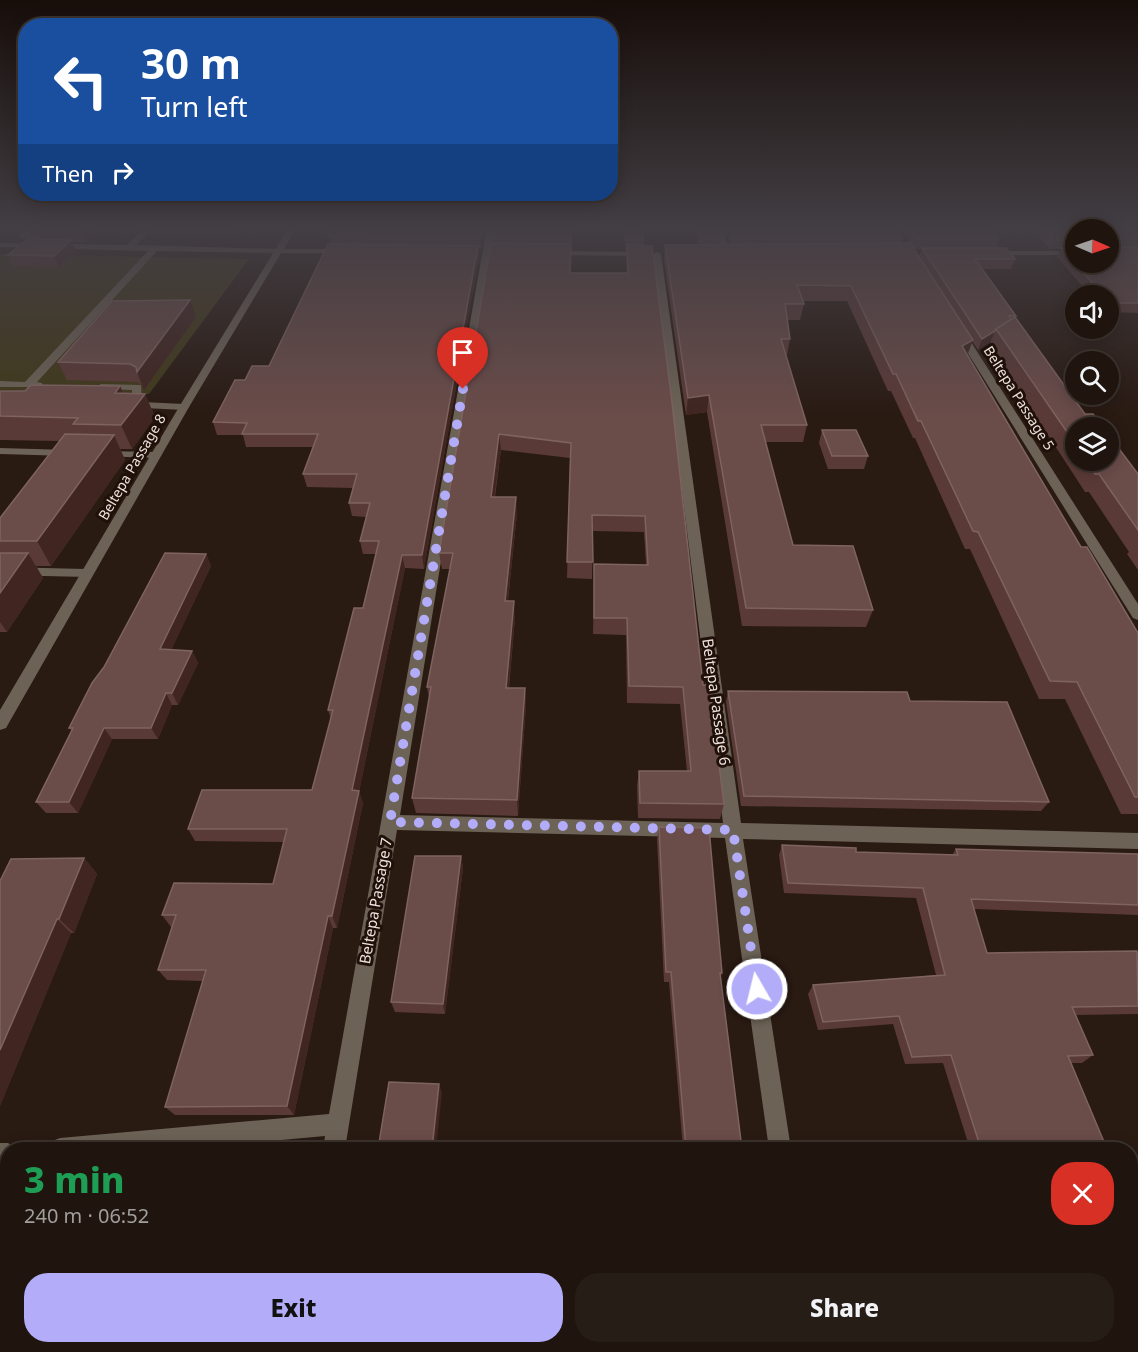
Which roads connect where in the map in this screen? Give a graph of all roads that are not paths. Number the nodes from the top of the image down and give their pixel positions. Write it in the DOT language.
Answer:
graph roads {
  1 [pos="116,290"];
  2 [pos="254,290"];
  3 [pos="480,290"];
  4 [pos="667,290"];
  5 [pos="954,324"];
  6 [pos="0,384"];
  7 [pos="28,385"];
  8 [pos="50,385"];
  9 [pos="93,386"];
  10 [pos="115,405"];
  11 [pos="137,405"];
  12 [pos="184,406"];
  13 [pos="0,451"];
  14 [pos="156,455"];
  15 [pos="0,572"];
  16 [pos="87,573"];
  17 [pos="1138,615"];
  18 [pos="0,724"];
  19 [pos="390,822"];
  20 [pos="733,830"];
  21 [pos="1138,841"];
  22 [pos="339,1124"];
  23 [pos="138,1142"];
  24 [pos="335,1142"];
  25 [pos="779,1142"];
  1 -- 7 [label="street"];
  2 -- 12 [label="street, Beltepa Passage 8"];
  3 -- 19 [label="street, Beltepa Passage 7"];
  4 -- 20 [label="street, Beltepa Passage 6"];
  5 -- 17 [label="street, Beltepa Passage 5"];
  6 -- 7 [label="street"];
  7 -- 8 [label="street"];
  9 -- 11 [label="street"];
  10 -- 11 [label="street"];
  11 -- 12 [label="street"];
  12 -- 14 [label="street, Beltepa Passage 8"];
  13 -- 14 [label="street"];
  14 -- 16 [label="street, Beltepa Passage 8"];
  15 -- 16 [label="street"];
  16 -- 18 [label="street, Beltepa Passage 8"];
  19 -- 20 [label="street"];
  19 -- 22 [label="street, Beltepa Passage 7"];
  20 -- 21 [label="street"];
  20 -- 25 [label="street, Beltepa Passage 6"];
  22 -- 23 [label="street"];
  22 -- 24 [label="street, Beltepa Passage 7"];
}
